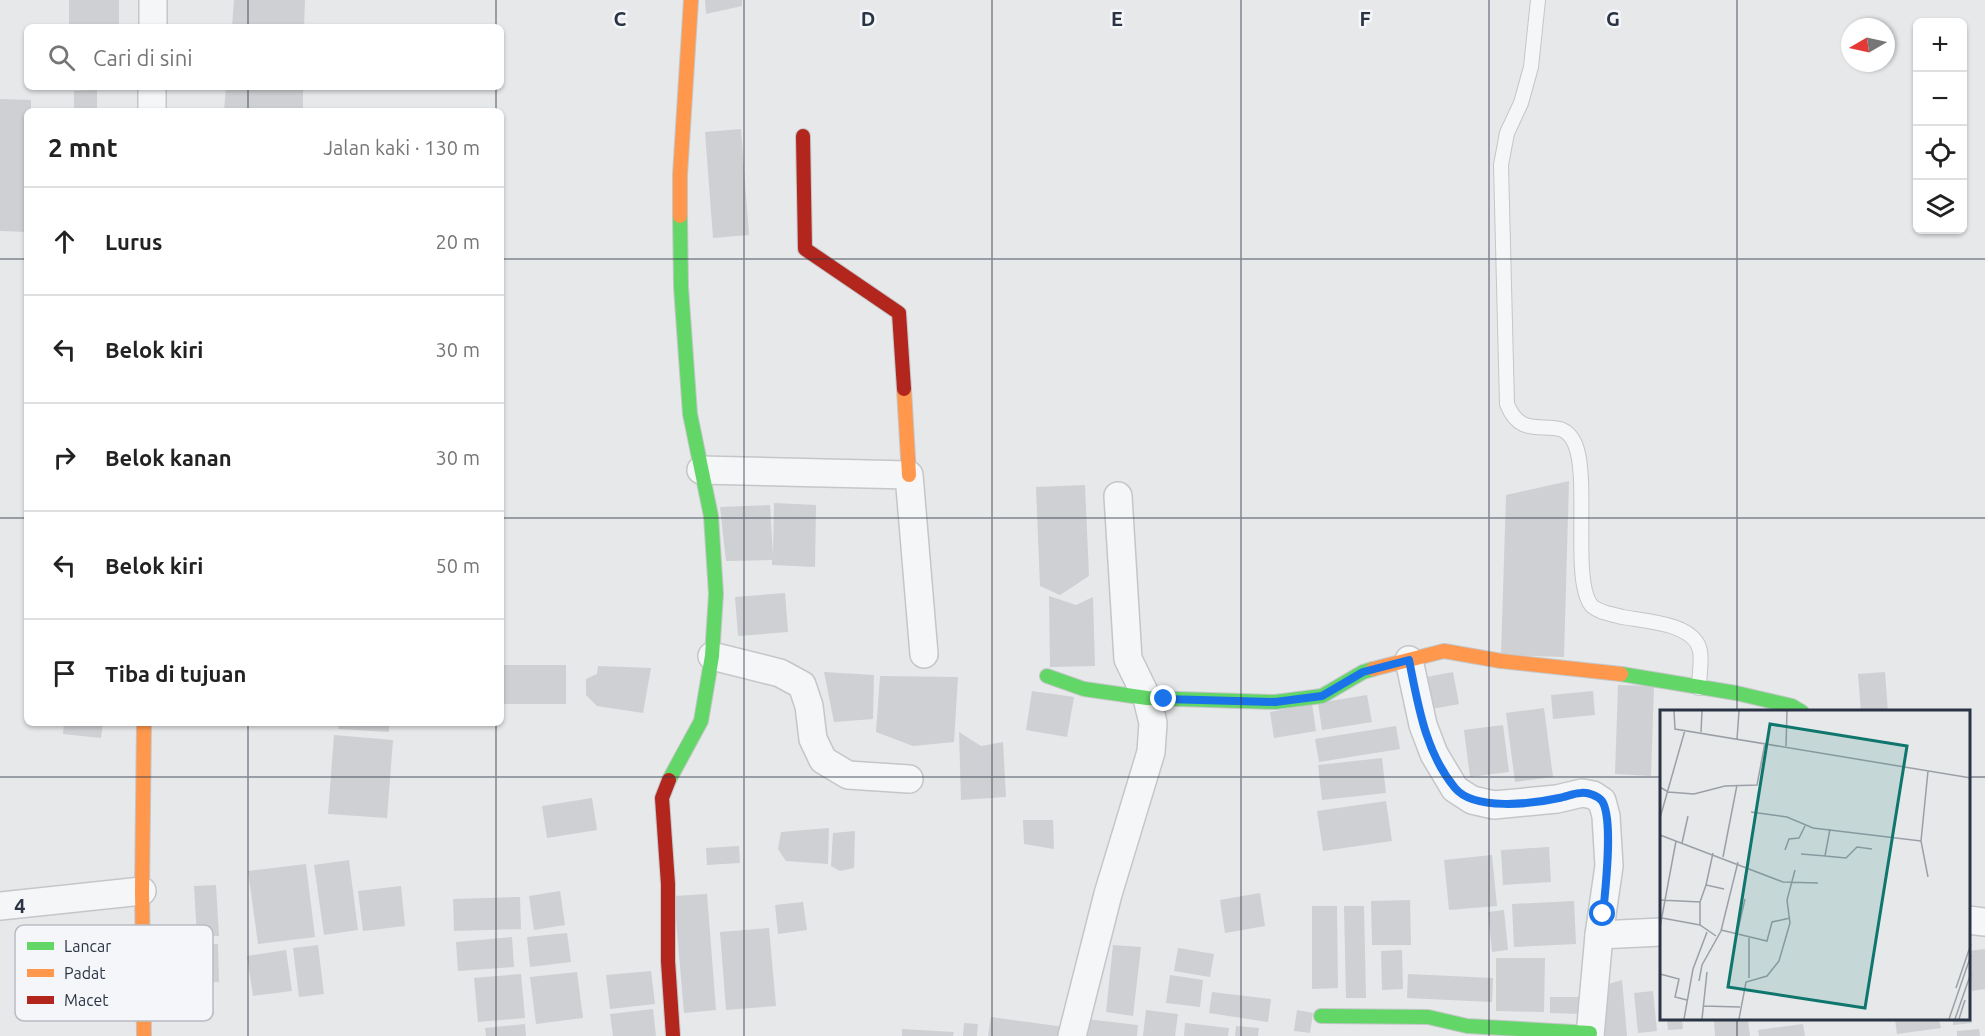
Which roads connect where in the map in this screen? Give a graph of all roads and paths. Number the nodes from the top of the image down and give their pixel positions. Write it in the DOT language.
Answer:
graph roads {
  1 [pos="153,0"];
  2 [pos="691,0"];
  3 [pos="1538,0"];
  4 [pos="153,24"];
  5 [pos="152,90"];
  6 [pos="152,108"];
  7 [pos="804,136"];
  8 [pos="701,470"];
  9 [pos="909,475"];
  10 [pos="1118,496"];
  11 [pos="924,654"];
  12 [pos="712,656"];
  13 [pos="1409,660"];
  14 [pos="1047,676"];
  15 [pos="1699,688"];
  16 [pos="1147,698"];
  17 [pos="1799,710"];
  18 [pos="144,726"];
  19 [pos="909,779"];
  20 [pos="142,891"];
  21 [pos="0,906"];
  22 [pos="1970,920"];
  23 [pos="1985,922"];
  24 [pos="142,925"];
  25 [pos="1660,932"];
  26 [pos="1599,935"];
  27 [pos="1321,1016"];
  28 [pos="144,1021"];
  29 [pos="1590,1035"];
  30 [pos="144,1036"];
  31 [pos="673,1036"];
  32 [pos="1072,1036"];
  1 -- 4 [label="street"];
  2 -- 8 [label="street"];
  3 -- 15 [label="lane"];
  5 -- 6 [label="street"];
  7 -- 9 [label="street"];
  8 -- 9 [label="street"];
  8 -- 12 [label="street"];
  9 -- 11 [label="street"];
  10 -- 16 [label="street"];
  12 -- 19 [label="street"];
  12 -- 31 [label="street"];
  13 -- 15 [label="street"];
  13 -- 16 [label="street"];
  13 -- 26 [label="street"];
  14 -- 16 [label="street"];
  15 -- 17 [label="street"];
  16 -- 32 [label="street"];
  18 -- 20 [label="street"];
  20 -- 21 [label="street"];
  20 -- 24 [label="street"];
  22 -- 23 [label="street"];
  25 -- 26 [label="street"];
  26 -- 29 [label="street"];
  27 -- 29 [label="street"];
  28 -- 30 [label="street"];
}
